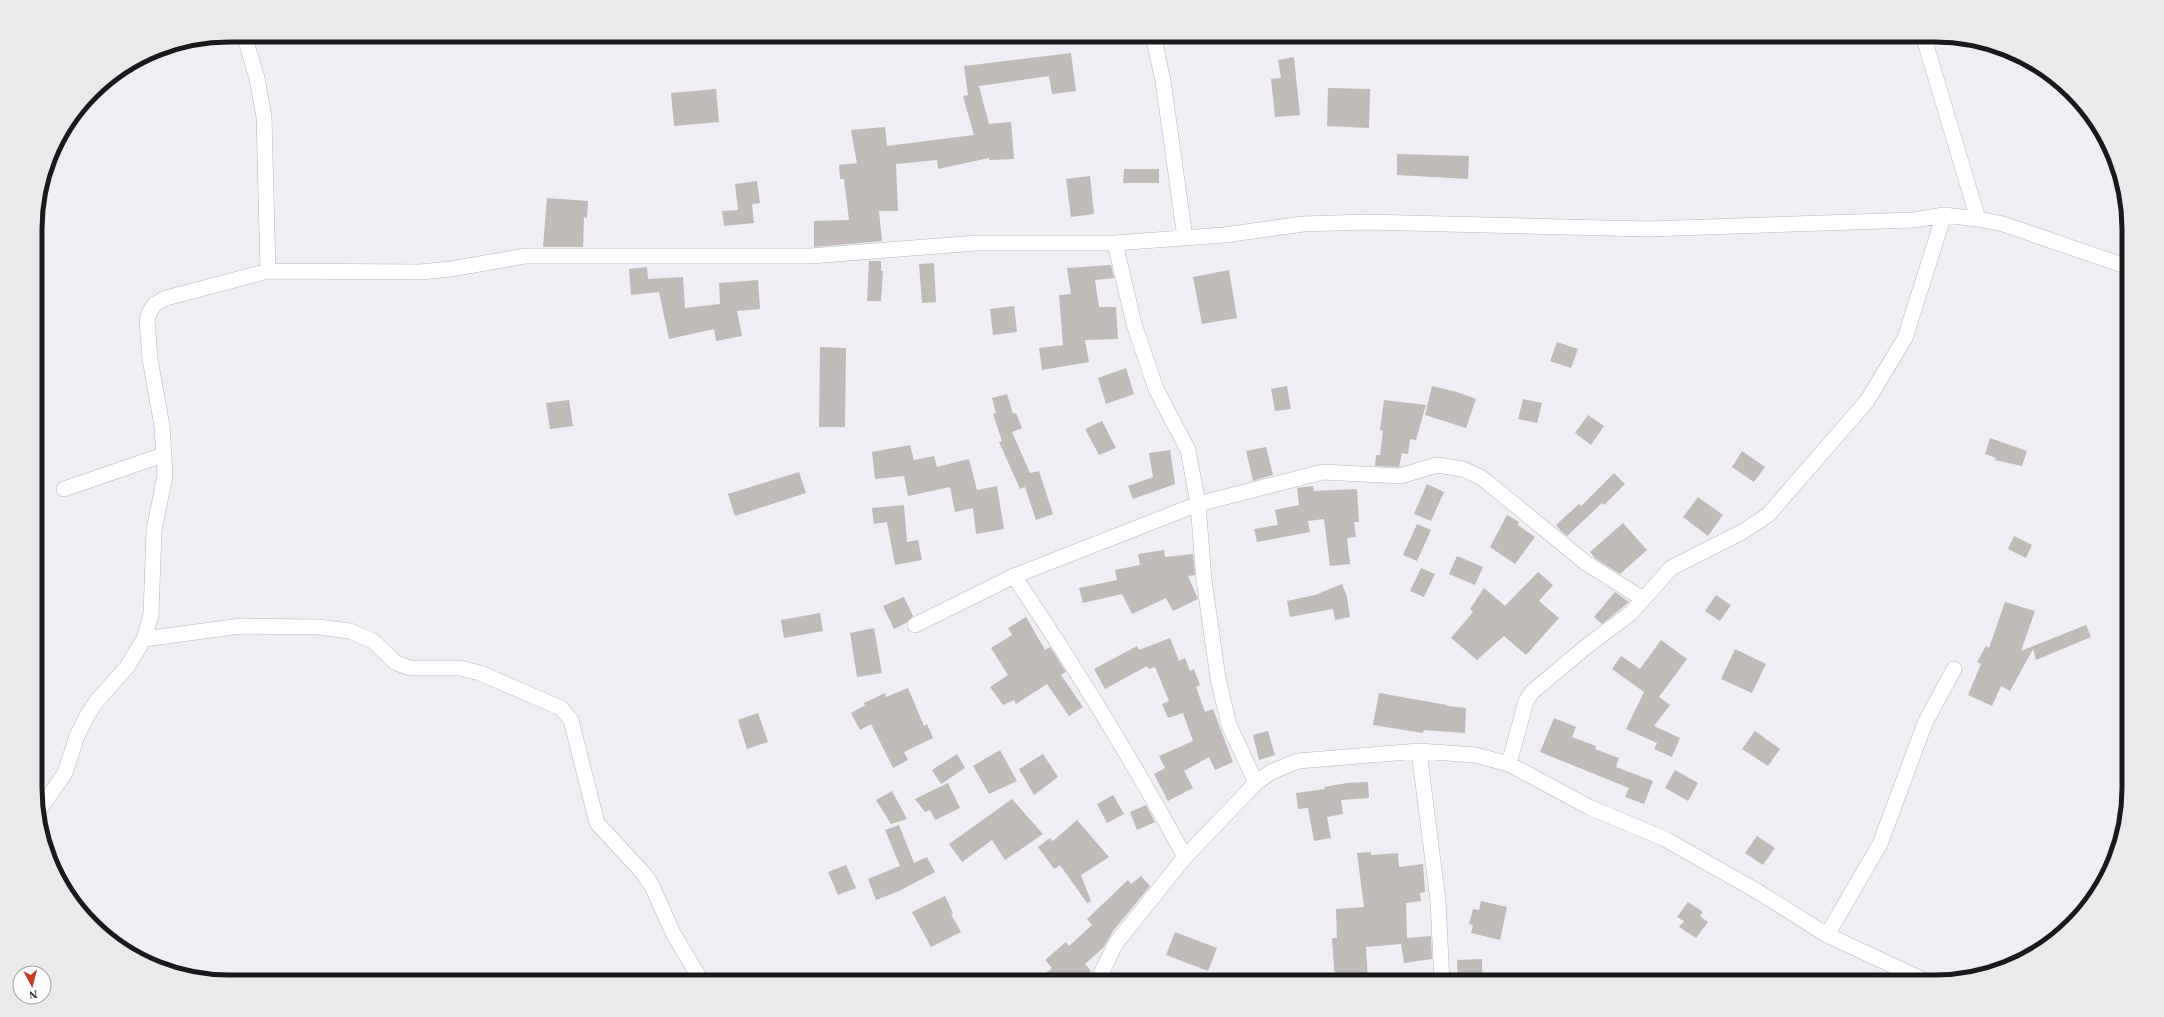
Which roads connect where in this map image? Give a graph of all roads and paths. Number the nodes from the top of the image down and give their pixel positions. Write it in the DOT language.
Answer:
graph roads {
  1 [pos="246,42"];
  2 [pos="1155,42"];
  3 [pos="1925,42"];
  4 [pos="1944,215"];
  5 [pos="1978,218"];
  6 [pos="1184,238"];
  7 [pos="1115,243"];
  8 [pos="2122,265"];
  9 [pos="268,271"];
  10 [pos="164,455"];
  11 [pos="64,489"];
  12 [pos="1198,504"];
  13 [pos="1014,576"];
  14 [pos="1643,599"];
  15 [pos="915,625"];
  16 [pos="144,639"];
  17 [pos="1954,669"];
  18 [pos="1419,750"];
  19 [pos="1509,764"];
  20 [pos="1256,783"];
  21 [pos="43,805"];
  22 [pos="1185,857"];
  23 [pos="1827,935"];
  24 [pos="698,975"];
  25 [pos="1100,975"];
  26 [pos="1442,975"];
  27 [pos="1913,975"];
  1 -- 9 [label="street"];
  2 -- 6 [label="street"];
  3 -- 5 [label="street"];
  4 -- 5 [label="street"];
  4 -- 6 [label="street"];
  4 -- 14 [label="street"];
  5 -- 8 [label="street"];
  6 -- 7 [label="street"];
  7 -- 9 [label="street"];
  7 -- 12 [label="street"];
  9 -- 10 [label="street"];
  10 -- 11 [label="street"];
  10 -- 16 [label="street"];
  12 -- 13 [label="street"];
  12 -- 14 [label="street"];
  12 -- 20 [label="street"];
  13 -- 15 [label="street"];
  13 -- 22 [label="street"];
  14 -- 19 [label="street"];
  16 -- 21 [label="street"];
  16 -- 24 [label="street"];
  17 -- 23 [label="street"];
  18 -- 19 [label="street"];
  18 -- 20 [label="street"];
  18 -- 26 [label="street"];
  19 -- 23 [label="street"];
  20 -- 22 [label="street"];
  22 -- 25 [label="street"];
  23 -- 27 [label="street"];
}
